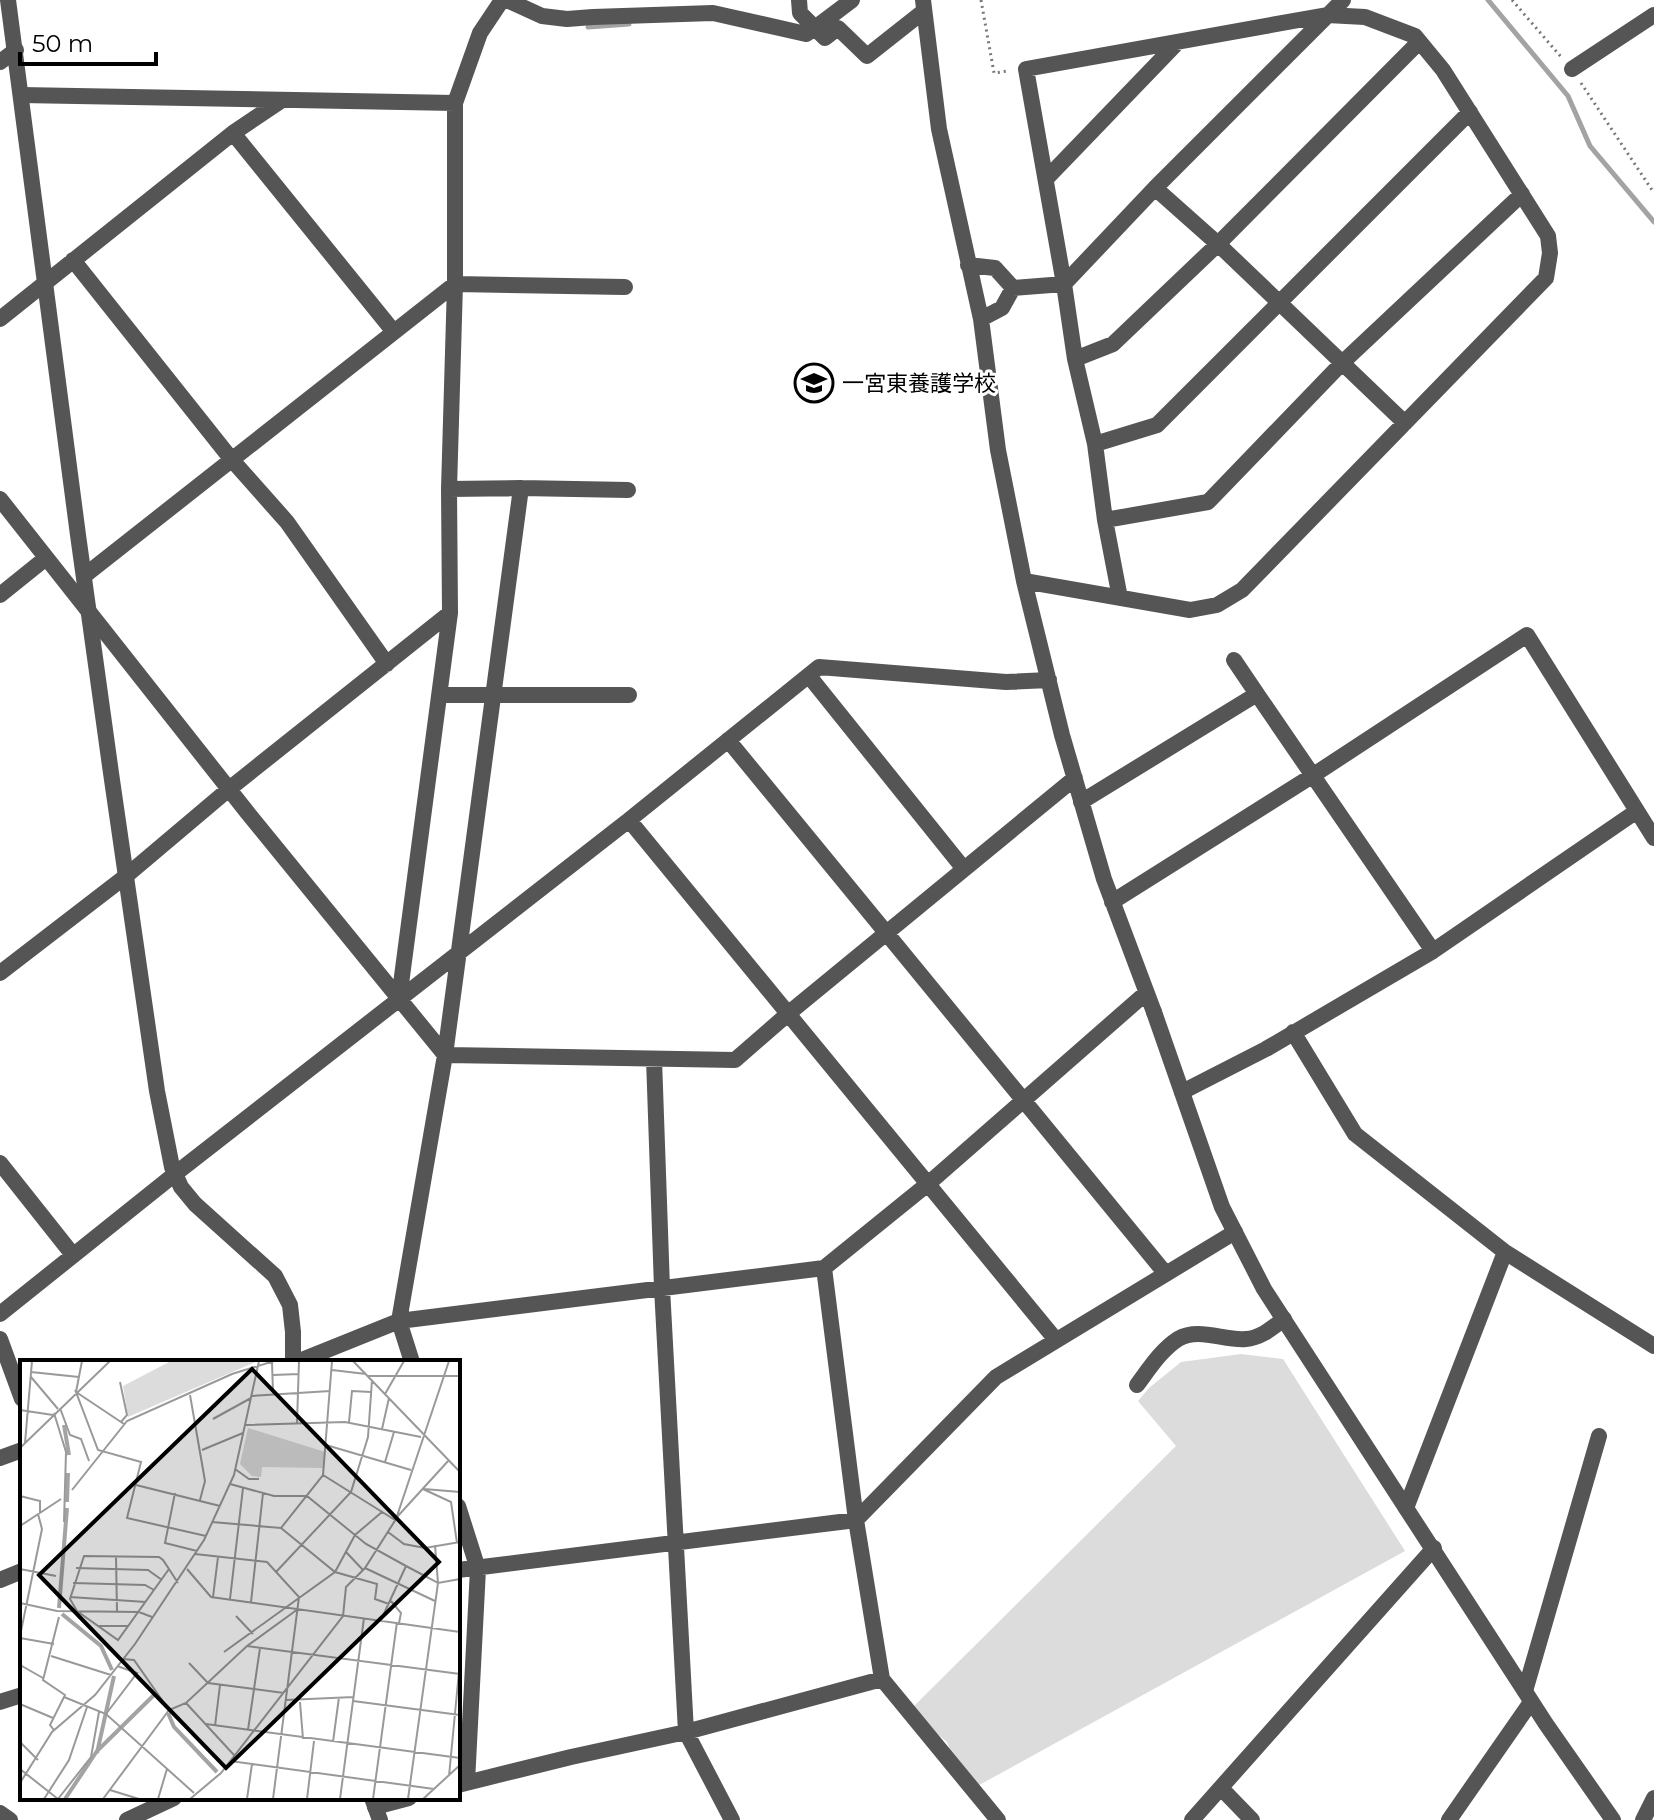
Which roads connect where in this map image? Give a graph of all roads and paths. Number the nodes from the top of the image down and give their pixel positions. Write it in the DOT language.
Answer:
graph roads {
  1 [pos="8,0"];
  2 [pos="504,0"];
  3 [pos="799,0"];
  4 [pos="852,0"];
  5 [pos="981,0"];
  6 [pos="1343,0"];
  7 [pos="1512,0"];
  8 [pos="924,6"];
  9 [pos="1327,15"];
  10 [pos="1654,15"];
  11 [pos="815,28"];
  12 [pos="1419,42"];
  13 [pos="1177,43"];
  14 [pos="16,50"];
  15 [pos="0,62"];
  16 [pos="1026,69"];
  17 [pos="1572,69"];
  18 [pos="21,95"];
  19 [pos="282,100"];
  20 [pos="455,103"];
  21 [pos="1470,112"];
  22 [pos="233,133"];
  23 [pos="1046,179"];
  24 [pos="1155,188"];
  25 [pos="1654,193"];
  26 [pos="1522,194"];
  27 [pos="1218,244"];
  28 [pos="73,260"];
  29 [pos="968,265"];
  30 [pos="45,283"];
  31 [pos="455,284"];
  32 [pos="1064,284"];
  33 [pos="625,287"];
  34 [pos="1013,288"];
  35 [pos="1280,303"];
  36 [pos="0,319"];
  37 [pos="981,319"];
  38 [pos="394,332"];
  39 [pos="1075,359"];
  40 [pos="1342,363"];
  41 [pos="1405,423"];
  42 [pos="1095,444"];
  43 [pos="232,460"];
  44 [pos="521,488"];
  45 [pos="449,489"];
  46 [pos="628,490"];
  47 [pos="0,499"];
  48 [pos="1105,520"];
  49 [pos="46,558"];
  50 [pos="84,576"];
  51 [pos="1024,581"];
  52 [pos="0,595"];
  53 [pos="1120,598"];
  54 [pos="89,611"];
  55 [pos="450,613"];
  56 [pos="1234,660"];
  57 [pos="387,664"];
  58 [pos="809,676"];
  59 [pos="1049,680"];
  60 [pos="494,694"];
  61 [pos="1257,694"];
  62 [pos="440,695"];
  63 [pos="629,695"];
  64 [pos="728,740"];
  65 [pos="1312,776"];
  66 [pos="1075,778"];
  67 [pos="229,789"];
  68 [pos="1081,802"];
  69 [pos="1637,811"];
  70 [pos="629,820"];
  71 [pos="1654,838"];
  72 [pos="964,869"];
  73 [pos="126,876"];
  74 [pos="1112,902"];
  75 [pos="885,933"];
  76 [pos="1433,951"];
  77 [pos="459,952"];
  78 [pos="0,973"];
  79 [pos="1146,993"];
  80 [pos="399,999"];
  81 [pos="789,1013"];
  82 [pos="1293,1032"];
  83 [pos="445,1055"];
  84 [pos="654,1059"];
  85 [pos="1182,1092"];
  86 [pos="1023,1102"];
  87 [pos="0,1163"];
  88 [pos="175,1174"];
  89 [pos="929,1183"];
  90 [pos="1235,1232"];
  91 [pos="1505,1252"];
  92 [pos="73,1255"];
  93 [pos="824,1268"];
  94 [pos="1166,1274"];
  95 [pos="662,1288"];
  96 [pos="0,1314"];
  97 [pos="1284,1319"];
  98 [pos="399,1321"];
  99 [pos="0,1339"];
  100 [pos="1056,1340"];
  101 [pos="1654,1346"];
  102 [pos="295,1360"];
  103 [pos="300,1360"];
  104 [pos="411,1360"];
  105 [pos="1137,1385"];
  106 [pos="20,1394"];
  107 [pos="1599,1436"];
  108 [pos="20,1451"];
  109 [pos="0,1458"];
  110 [pos="1406,1508"];
  111 [pos="460,1512"];
  112 [pos="856,1520"];
  113 [pos="676,1544"];
  114 [pos="1434,1548"];
  115 [pos="478,1569"];
  116 [pos="460,1570"];
  117 [pos="20,1572"];
  118 [pos="0,1580"];
  119 [pos="882,1679"];
  120 [pos="20,1696"];
  121 [pos="1528,1696"];
  122 [pos="0,1702"];
  123 [pos="686,1732"];
  124 [pos="463,1783"];
  125 [pos="1221,1788"];
  126 [pos="1654,1798"];
  127 [pos="170,1800"];
  128 [pos="404,1800"];
  129 [pos="376,1812"];
  130 [pos="0,1813"];
  131 [pos="1457,1818"];
  132 [pos="10,1820"];
  133 [pos="127,1820"];
  134 [pos="732,1820"];
  135 [pos="998,1820"];
  136 [pos="1192,1820"];
  137 [pos="1252,1820"];
  138 [pos="1613,1820"];
  139 [pos="1643,1820"];
  1 -- 14 [label="street"];
  2 -- 11 [label="street"];
  2 -- 20 [label="street"];
  3 -- 11 [label="street"];
  4 -- 11 [label="street"];
  5 -- 16 [label="path"];
  6 -- 9 [label="street"];
  7 -- 17 [label="path"];
  8 -- 11 [label="street"];
  8 -- 29 [label="street"];
  9 -- 12 [label="street"];
  9 -- 13 [label="street"];
  9 -- 24 [label="street"];
  10 -- 17 [label="street"];
  12 -- 21 [label="street"];
  12 -- 27 [label="street"];
  13 -- 16 [label="street"];
  13 -- 23 [label="street"];
  14 -- 15 [label="street"];
  14 -- 18 [label="street"];
  16 -- 23 [label="street"];
  17 -- 25 [label="path"];
  18 -- 19 [label="street"];
  18 -- 30 [label="street"];
  19 -- 20 [label="street"];
  19 -- 22 [label="street"];
  20 -- 31 [label="street"];
  21 -- 26 [label="street"];
  21 -- 35 [label="street"];
  22 -- 28 [label="street"];
  22 -- 38 [label="street"];
  23 -- 32 [label="street"];
  24 -- 27 [label="street"];
  24 -- 32 [label="street"];
  26 -- 40 [label="street"];
  26 -- 41 [label="street"];
  27 -- 35 [label="street"];
  27 -- 39 [label="street"];
  28 -- 30 [label="street"];
  28 -- 43 [label="street"];
  29 -- 34 [label="street"];
  29 -- 37 [label="street"];
  30 -- 36 [label="street"];
  30 -- 50 [label="street"];
  31 -- 33 [label="street"];
  31 -- 38 [label="street"];
  31 -- 45 [label="street"];
  32 -- 34 [label="street"];
  32 -- 39 [label="street"];
  34 -- 37 [label="street"];
  35 -- 40 [label="street"];
  35 -- 42 [label="street"];
  37 -- 51 [label="street"];
  38 -- 43 [label="street"];
  39 -- 42 [label="street"];
  40 -- 41 [label="street"];
  40 -- 48 [label="street"];
  41 -- 53 [label="street"];
  42 -- 48 [label="street"];
  43 -- 50 [label="street"];
  43 -- 57 [label="street"];
  44 -- 45 [label="street"];
  44 -- 46 [label="street"];
  44 -- 60 [label="street"];
  45 -- 55 [label="street"];
  47 -- 49 [label="street"];
  48 -- 53 [label="street"];
  49 -- 52 [label="street"];
  49 -- 54 [label="street"];
  50 -- 54 [label="street"];
  51 -- 53 [label="street"];
  51 -- 59 [label="street"];
  54 -- 67 [label="street"];
  54 -- 73 [label="street"];
  55 -- 57 [label="street"];
  55 -- 62 [label="street"];
  56 -- 61 [label="street"];
  57 -- 67 [label="street"];
  58 -- 59 [label="street"];
  58 -- 64 [label="street"];
  58 -- 72 [label="street"];
  59 -- 66 [label="street"];
  60 -- 62 [label="street"];
  60 -- 63 [label="street"];
  60 -- 77 [label="street"];
  61 -- 65 [label="street"];
  61 -- 68 [label="street"];
  62 -- 80 [label="street"];
  64 -- 70 [label="street"];
  64 -- 75 [label="street"];
  65 -- 69 [label="street"];
  65 -- 74 [label="street"];
  65 -- 76 [label="street"];
  66 -- 68 [label="street"];
  66 -- 72 [label="street"];
  67 -- 73 [label="street"];
  67 -- 80 [label="street"];
  68 -- 74 [label="street"];
  69 -- 71 [label="street"];
  69 -- 76 [label="street"];
  70 -- 77 [label="street"];
  70 -- 81 [label="street"];
  72 -- 75 [label="street"];
  73 -- 78 [label="street"];
  73 -- 88 [label="street"];
  74 -- 79 [label="street"];
  75 -- 81 [label="street"];
  75 -- 86 [label="street"];
  76 -- 82 [label="street"];
  77 -- 80 [label="street"];
  77 -- 83 [label="street"];
  79 -- 85 [label="street"];
  79 -- 86 [label="street"];
  80 -- 83 [label="street"];
  80 -- 88 [label="street"];
  81 -- 84 [label="street"];
  81 -- 89 [label="street"];
  82 -- 85 [label="street"];
  82 -- 91 [label="street"];
  83 -- 84 [label="street"];
  83 -- 98 [label="street"];
  84 -- 95 [label="street"];
  85 -- 90 [label="street"];
  86 -- 89 [label="street"];
  86 -- 94 [label="street"];
  87 -- 92 [label="street"];
  88 -- 92 [label="street"];
  88 -- 102 [label="street"];
  89 -- 93 [label="street"];
  89 -- 100 [label="street"];
  90 -- 94 [label="street"];
  90 -- 97 [label="street"];
  91 -- 101 [label="street"];
  91 -- 110 [label="street"];
  92 -- 96 [label="street"];
  93 -- 95 [label="street"];
  93 -- 112 [label="street"];
  94 -- 100 [label="street"];
  95 -- 98 [label="street"];
  95 -- 113 [label="street"];
  97 -- 105 [label="street"];
  97 -- 110 [label="street"];
  98 -- 103 [label="street"];
  98 -- 104 [label="street"];
  99 -- 106 [label="street"];
  100 -- 112 [label="street"];
  107 -- 121 [label="street"];
  108 -- 109 [label="street"];
  110 -- 114 [label="street"];
  111 -- 115 [label="street"];
  112 -- 113 [label="street"];
  112 -- 119 [label="street"];
  113 -- 115 [label="street"];
  113 -- 123 [label="street"];
  114 -- 121 [label="street"];
  114 -- 125 [label="street"];
  115 -- 116 [label="street"];
  115 -- 124 [label="street"];
  117 -- 118 [label="street"];
  119 -- 123 [label="street"];
  119 -- 135 [label="street"];
  120 -- 122 [label="street"];
  121 -- 131 [label="street"];
  121 -- 138 [label="street"];
  123 -- 124 [label="street"];
  123 -- 134 [label="street"];
  125 -- 136 [label="street"];
  125 -- 137 [label="street"];
  126 -- 139 [label="street"];
  127 -- 133 [label="street"];
  128 -- 129 [label="street"];
  130 -- 132 [label="street"];
}
